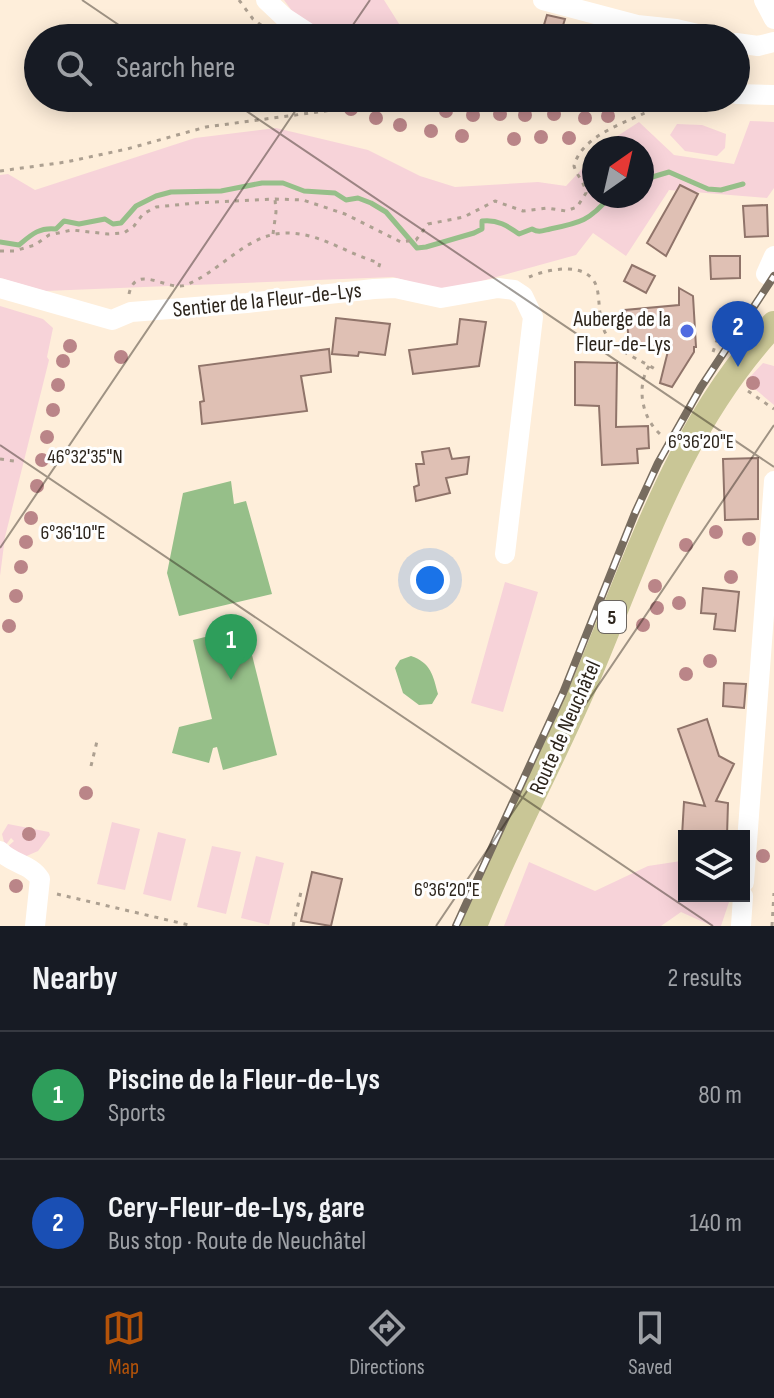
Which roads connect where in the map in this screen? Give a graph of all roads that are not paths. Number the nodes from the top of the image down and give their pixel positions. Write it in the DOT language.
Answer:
graph roads {
  1 [pos="266,0"];
  2 [pos="543,0"];
  3 [pos="764,0"];
  4 [pos="774,19"];
  5 [pos="295,24"];
  6 [pos="633,24"];
  7 [pos="774,42"];
  8 [pos="750,45"];
  9 [pos="774,95"];
  10 [pos="750,99"];
  11 [pos="0,288"];
  12 [pos="774,324"];
  13 [pos="774,481"];
  14 [pos="505,554"];
  15 [pos="748,830"];
  16 [pos="0,851"];
  17 [pos="743,902"];
  18 [pos="35,926"];
  19 [pos="474,926"];
  20 [pos="741,926"];
  1 -- 5 [label="street"];
  2 -- 6 [label="street"];
  3 -- 4 [label="street"];
  7 -- 8 [label="street"];
  9 -- 10 [label="street"];
  11 -- 14 [label="street, Sentier de la Fleur-de-Lys"];
  12 -- 19 [label="main road, Route de Neuchâtel / 5"];
  13 -- 15 [label="street"];
  16 -- 18 [label="street"];
  17 -- 20 [label="street"];
}
